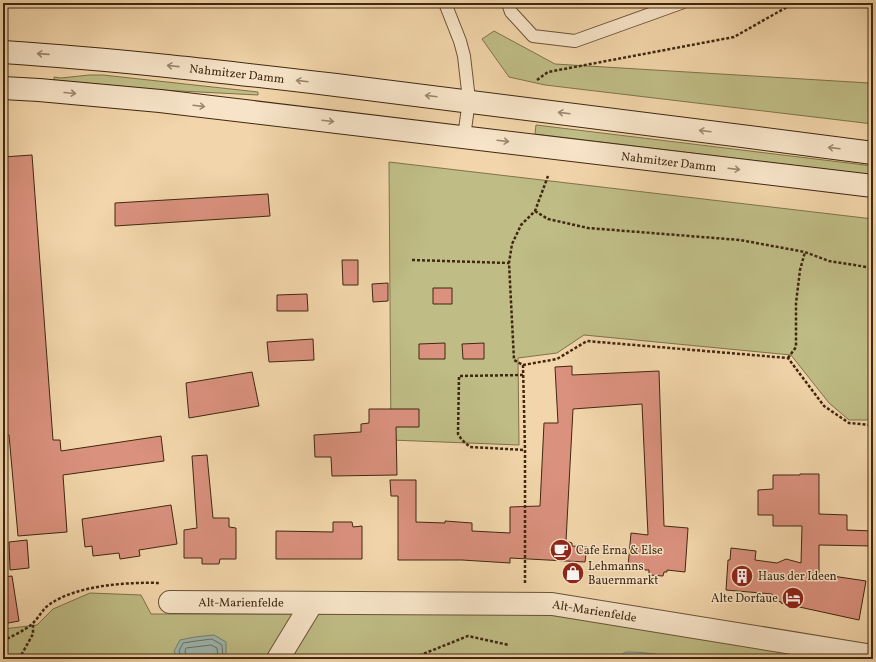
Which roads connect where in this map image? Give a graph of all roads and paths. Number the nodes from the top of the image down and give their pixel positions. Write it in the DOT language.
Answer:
graph roads {
  1 [pos="445,3"];
  2 [pos="508,3"];
  3 [pos="681,3"];
  4 [pos="794,3"];
  5 [pos="3,52"];
  6 [pos="537,80"];
  7 [pos="3,88"];
  8 [pos="470,100"];
  9 [pos="464,137"];
  10 [pos="873,153"];
  11 [pos="548,176"];
  12 [pos="873,186"];
  13 [pos="535,211"];
  14 [pos="805,252"];
  15 [pos="412,260"];
  16 [pos="509,263"];
  17 [pos="873,268"];
  18 [pos="788,358"];
  19 [pos="523,365"];
  20 [pos="523,375"];
  21 [pos="873,424"];
  22 [pos="525,450"];
  23 [pos="166,593"];
  24 [pos="312,603"];
  25 [pos="525,604"];
  26 [pos="33,624"];
  27 [pos="3,641"];
  28 [pos="509,645"];
  29 [pos="873,656"];
  30 [pos="19,659"];
  31 [pos="278,659"];
  32 [pos="416,659"];
  1 -- 8 [label="lane"];
  2 -- 3 [label="lane"];
  4 -- 6 [label="path"];
  8 -- 5 [label="main road, Nahmitzer Damm, one-way"];
  7 -- 9 [label="main road, Nahmitzer Damm, one-way"];
  8 -- 9 [label="lane"];
  10 -- 8 [label="main road, Nahmitzer Damm, one-way"];
  9 -- 12 [label="main road, Nahmitzer Damm, one-way"];
  11 -- 13 [label="path"];
  13 -- 14 [label="path"];
  13 -- 16 [label="path"];
  14 -- 17 [label="path"];
  14 -- 18 [label="path"];
  15 -- 16 [label="path"];
  16 -- 19 [label="path"];
  18 -- 19 [label="path"];
  18 -- 21 [label="path"];
  19 -- 20 [label="path"];
  20 -- 22 [label="path"];
  20 -- 22 [label="path"];
  22 -- 25 [label="path"];
  23 -- 24 [label="main road, Alt-Marienfelde"];
  23 -- 26 [label="path"];
  24 -- 25 [label="main road, Alt-Marienfelde"];
  24 -- 31 [label="main road"];
  25 -- 29 [label="main road, Alt-Marienfelde"];
  26 -- 27 [label="path"];
  26 -- 30 [label="path"];
  28 -- 32 [label="path"];
}
